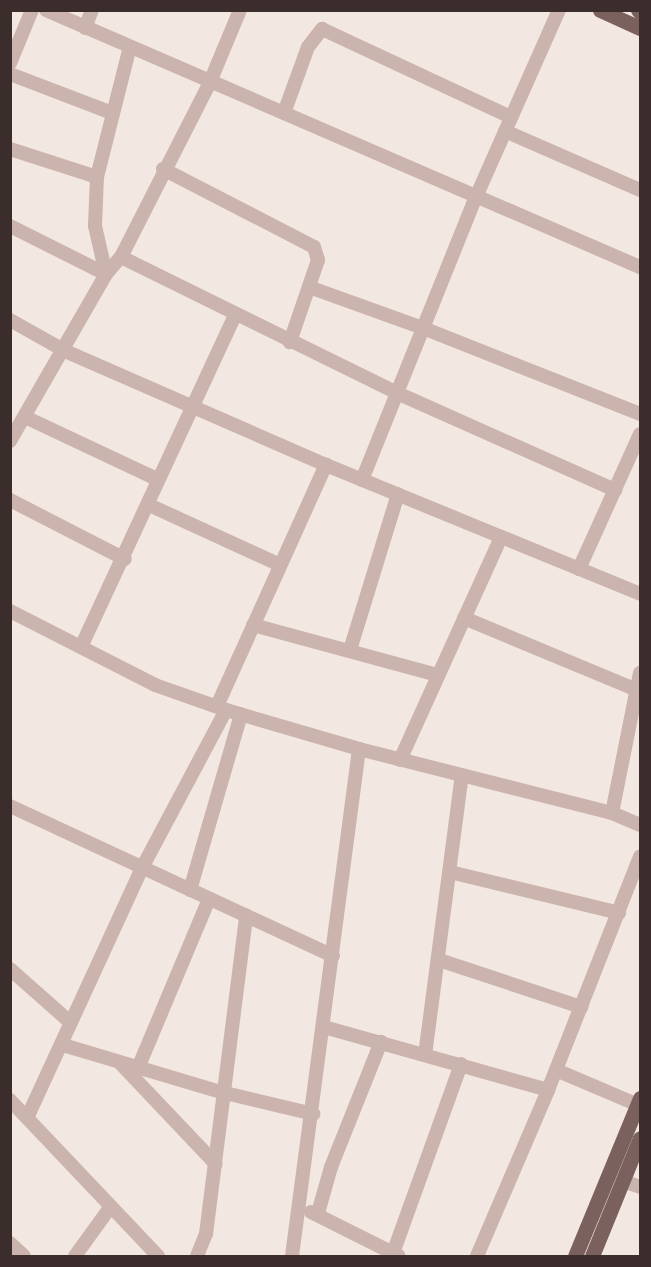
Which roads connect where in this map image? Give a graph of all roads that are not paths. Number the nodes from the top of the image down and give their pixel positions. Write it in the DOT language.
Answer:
graph roads {
  1 [pos="32,10"];
  2 [pos="46,10"];
  3 [pos="93,10"];
  4 [pos="240,10"];
  5 [pos="559,10"];
  6 [pos="600,10"];
  7 [pos="86,28"];
  8 [pos="640,28"];
  9 [pos="130,47"];
  10 [pos="10,63"];
  11 [pos="10,74"];
  12 [pos="210,82"];
  13 [pos="112,112"];
  14 [pos="284,113"];
  15 [pos="511,117"];
  16 [pos="505,131"];
  17 [pos="10,149"];
  18 [pos="163,169"];
  19 [pos="97,177"];
  20 [pos="640,190"];
  21 [pos="476,197"];
  22 [pos="10,226"];
  23 [pos="121,257"];
  24 [pos="640,267"];
  25 [pos="106,274"];
  26 [pos="309,287"];
  27 [pos="235,315"];
  28 [pos="10,320"];
  29 [pos="423,327"];
  30 [pos="290,342"];
  31 [pos="65,351"];
  32 [pos="397,393"];
  33 [pos="196,405"];
  34 [pos="640,414"];
  35 [pos="25,417"];
  36 [pos="640,434"];
  37 [pos="10,441"];
  38 [pos="326,465"];
  39 [pos="157,479"];
  40 [pos="362,480"];
  41 [pos="615,490"];
  42 [pos="398,494"];
  43 [pos="10,500"];
  44 [pos="149,505"];
  45 [pos="501,537"];
  46 [pos="125,559"];
  47 [pos="280,565"];
  48 [pos="579,569"];
  49 [pos="640,594"];
  50 [pos="10,611"];
  51 [pos="464,618"];
  52 [pos="253,625"];
  53 [pos="81,647"];
  54 [pos="350,650"];
  55 [pos="640,673"];
  56 [pos="437,675"];
  57 [pos="637,690"];
  58 [pos="221,708"];
  59 [pos="241,714"];
  60 [pos="359,749"];
  61 [pos="400,760"];
  62 [pos="462,775"];
  63 [pos="10,806"];
  64 [pos="612,813"];
  65 [pos="640,825"];
  66 [pos="640,857"];
  67 [pos="142,868"];
  68 [pos="450,872"];
  69 [pos="190,891"];
  70 [pos="209,899"];
  71 [pos="619,913"];
  72 [pos="246,916"];
  73 [pos="333,956"];
  74 [pos="439,960"];
  75 [pos="10,969"];
  76 [pos="581,1007"];
  77 [pos="70,1022"];
  78 [pos="324,1027"];
  79 [pos="381,1042"];
  80 [pos="63,1045"];
  81 [pos="425,1055"];
  82 [pos="119,1062"];
  83 [pos="460,1064"];
  84 [pos="138,1068"];
  85 [pos="556,1070"];
  86 [pos="548,1090"];
  87 [pos="221,1092"];
  88 [pos="10,1100"];
  89 [pos="639,1102"];
  90 [pos="313,1114"];
  91 [pos="27,1118"];
  92 [pos="640,1138"];
  93 [pos="216,1164"];
  94 [pos="623,1181"];
  95 [pos="640,1187"];
  96 [pos="109,1209"];
  97 [pos="300,1209"];
  98 [pos="318,1214"];
  99 [pos="10,1243"];
  100 [pos="395,1256"];
  101 [pos="24,1257"];
  102 [pos="75,1257"];
  103 [pos="158,1257"];
  104 [pos="197,1257"];
  105 [pos="292,1257"];
  106 [pos="477,1257"];
  107 [pos="574,1257"];
  108 [pos="592,1257"];
  1 -- 10 [label="street"];
  2 -- 7 [label="street"];
  3 -- 7 [label="street"];
  4 -- 12 [label="street"];
  5 -- 15 [label="street"];
  6 -- 8 [label="main road"];
  7 -- 9 [label="street"];
  9 -- 12 [label="street"];
  9 -- 13 [label="street"];
  11 -- 13 [label="street"];
  12 -- 14 [label="street"];
  12 -- 18 [label="street"];
  13 -- 19 [label="street"];
  14 -- 15 [label="street"];
  14 -- 21 [label="street"];
  15 -- 16 [label="street"];
  16 -- 20 [label="street"];
  16 -- 21 [label="street"];
  17 -- 19 [label="street"];
  18 -- 23 [label="street"];
  18 -- 26 [label="street"];
  19 -- 25 [label="street"];
  21 -- 24 [label="street"];
  21 -- 29 [label="street"];
  22 -- 25 [label="street"];
  23 -- 25 [label="street"];
  23 -- 27 [label="street"];
  25 -- 31 [label="street"];
  26 -- 29 [label="street"];
  26 -- 30 [label="street"];
  27 -- 30 [label="street"];
  27 -- 33 [label="street"];
  28 -- 31 [label="street"];
  29 -- 32 [label="street"];
  29 -- 34 [label="street"];
  30 -- 32 [label="street"];
  31 -- 33 [label="street"];
  31 -- 35 [label="street"];
  32 -- 40 [label="street"];
  32 -- 41 [label="street"];
  33 -- 38 [label="street"];
  33 -- 39 [label="street"];
  35 -- 37 [label="street"];
  35 -- 39 [label="street"];
  36 -- 41 [label="street"];
  38 -- 40 [label="street"];
  38 -- 47 [label="street"];
  39 -- 44 [label="street"];
  40 -- 42 [label="street"];
  41 -- 48 [label="street"];
  42 -- 45 [label="street"];
  42 -- 54 [label="street"];
  43 -- 46 [label="street"];
  44 -- 46 [label="street"];
  44 -- 47 [label="street"];
  45 -- 48 [label="street"];
  45 -- 51 [label="street"];
  46 -- 53 [label="street"];
  47 -- 52 [label="street"];
  48 -- 49 [label="street"];
  50 -- 53 [label="street"];
  51 -- 56 [label="street"];
  51 -- 57 [label="street"];
  52 -- 54 [label="street"];
  52 -- 58 [label="street"];
  53 -- 58 [label="street"];
  54 -- 56 [label="street"];
  55 -- 57 [label="street"];
  56 -- 61 [label="street"];
  57 -- 64 [label="street"];
  58 -- 59 [label="street"];
  58 -- 67 [label="street"];
  59 -- 60 [label="street"];
  59 -- 69 [label="street"];
  60 -- 61 [label="street"];
  60 -- 73 [label="street"];
  61 -- 62 [label="street"];
  62 -- 64 [label="street"];
  62 -- 68 [label="street"];
  63 -- 67 [label="street"];
  64 -- 65 [label="street"];
  66 -- 71 [label="street"];
  67 -- 69 [label="street"];
  67 -- 77 [label="street"];
  68 -- 71 [label="street"];
  68 -- 74 [label="street"];
  69 -- 70 [label="street"];
  70 -- 72 [label="street"];
  70 -- 84 [label="street"];
  71 -- 76 [label="street"];
  72 -- 73 [label="street"];
  72 -- 87 [label="street"];
  73 -- 78 [label="street"];
  74 -- 76 [label="street"];
  74 -- 81 [label="street"];
  75 -- 77 [label="street"];
  76 -- 85 [label="street"];
  77 -- 80 [label="street"];
  78 -- 79 [label="street"];
  78 -- 90 [label="street"];
  79 -- 81 [label="street"];
  79 -- 98 [label="street"];
  80 -- 82 [label="street"];
  80 -- 91 [label="street"];
  81 -- 83 [label="street"];
  82 -- 84 [label="street"];
  82 -- 93 [label="street"];
  83 -- 86 [label="street"];
  83 -- 100 [label="street"];
  84 -- 87 [label="street"];
  85 -- 86 [label="street"];
  85 -- 89 [label="street"];
  86 -- 106 [label="street"];
  87 -- 90 [label="street"];
  87 -- 93 [label="street"];
  88 -- 91 [label="street"];
  89 -- 107 [label="main road"];
  90 -- 97 [label="street"];
  91 -- 96 [label="street"];
  92 -- 94 [label="main road"];
  93 -- 104 [label="street"];
  94 -- 95 [label="street"];
  94 -- 108 [label="main road"];
  96 -- 102 [label="street"];
  96 -- 103 [label="street"];
  97 -- 98 [label="street"];
  97 -- 105 [label="street"];
  98 -- 100 [label="street"];
  99 -- 101 [label="street"];
}
